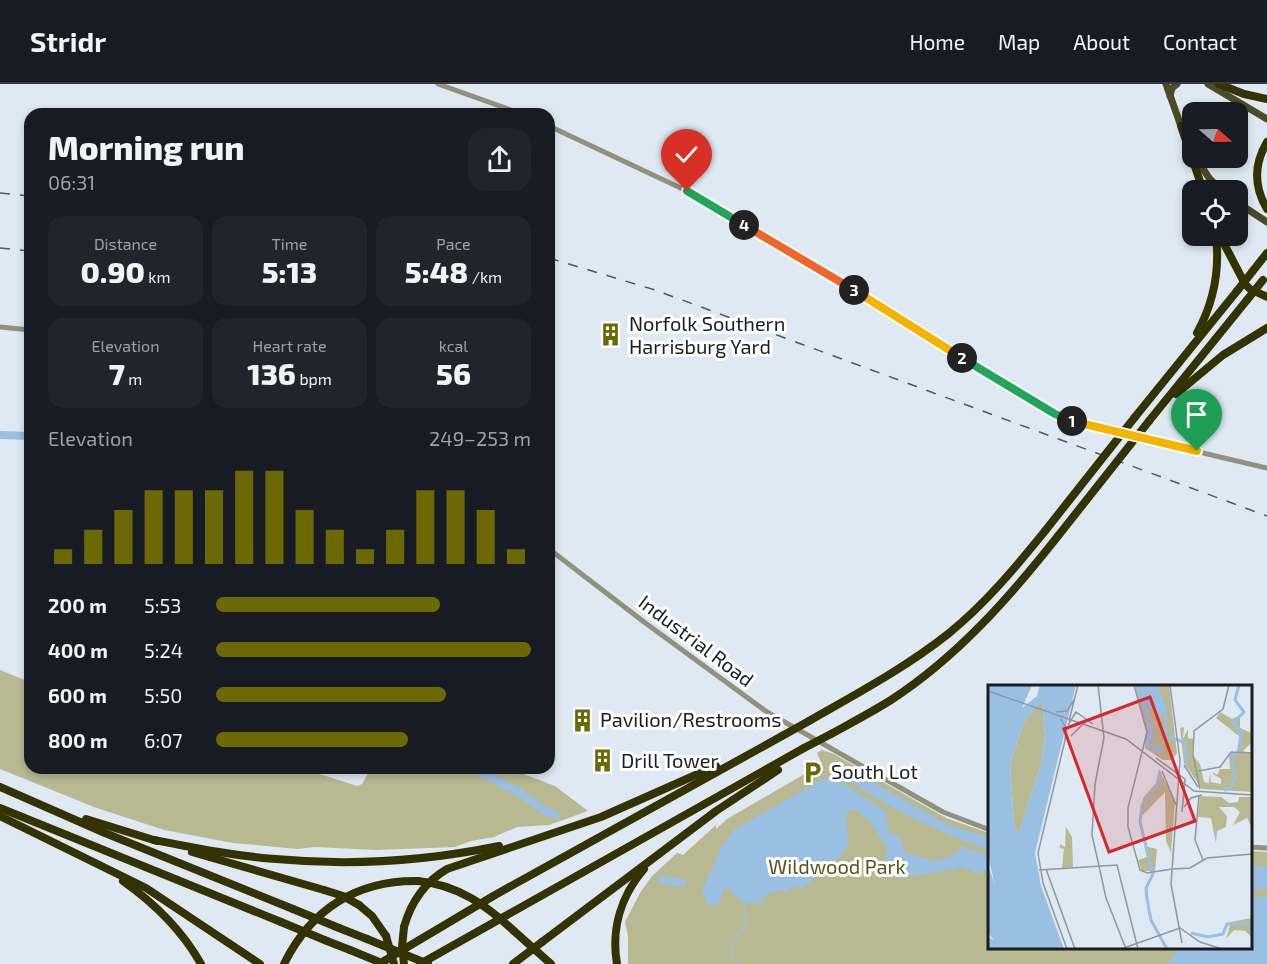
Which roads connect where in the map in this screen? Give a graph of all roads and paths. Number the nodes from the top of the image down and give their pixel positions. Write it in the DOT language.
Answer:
graph roads {
  1 [pos="438,84"];
  2 [pos="1166,84"];
  3 [pos="1177,84"];
  4 [pos="1211,84"];
  5 [pos="1170,96"];
  6 [pos="1267,99"];
  7 [pos="505,108"];
  8 [pos="1267,119"];
  9 [pos="1180,126"];
  10 [pos="555,129"];
  11 [pos="1182,130"];
  12 [pos="1267,142"];
  13 [pos="1199,180"];
  14 [pos="1267,209"];
  15 [pos="1248,210"];
  16 [pos="1267,222"];
  17 [pos="1218,246"];
  18 [pos="1224,246"];
  19 [pos="1267,253"];
  20 [pos="1265,278"];
  21 [pos="1267,297"];
  22 [pos="0,327"];
  23 [pos="24,329"];
  24 [pos="1266,329"];
  25 [pos="1178,363"];
  26 [pos="1150,420"];
  27 [pos="1267,468"];
  28 [pos="555,554"];
  29 [pos="782,736"];
  30 [pos="807,750"];
  31 [pos="0,788"];
  32 [pos="44,806"];
  33 [pos="0,808"];
  34 [pos="0,816"];
  35 [pos="988,829"];
  36 [pos="555,833"];
  37 [pos="154,840"];
  38 [pos="1252,847"];
  39 [pos="1267,848"];
  40 [pos="654,858"];
  41 [pos="95,862"];
  42 [pos="201,964"];
  43 [pos="260,964"];
  44 [pos="284,964"];
  45 [pos="379,964"];
  46 [pos="384,964"];
  47 [pos="394,964"];
  48 [pos="404,964"];
  49 [pos="420,964"];
  50 [pos="428,964"];
  51 [pos="513,964"];
  52 [pos="551,964"];
  53 [pos="617,964"];
  1 -- 7 [label="street"];
  2 -- 5 [label="main road"];
  3 -- 5 [label="main road"];
  4 -- 6 [label="highway"];
  4 -- 8 [label="main road"];
  5 -- 9 [label="main road"];
  9 -- 11 [label="main road"];
  9 -- 13 [label="highway"];
  10 -- 27 [label="street"];
  12 -- 14 [label="highway"];
  15 -- 16 [label="main road"];
  17 -- 25 [label="highway"];
  18 -- 21 [label="highway"];
  19 -- 25 [label="highway, bridge"];
  20 -- 26 [label="highway, bridge"];
  22 -- 23 [label="street"];
  24 -- 26 [label="highway"];
  25 -- 29 [label="highway, bridge"];
  26 -- 30 [label="highway, bridge"];
  28 -- 35 [label="street, Industrial Road"];
  29 -- 36 [label="highway"];
  29 -- 45 [label="highway"];
  30 -- 40 [label="highway"];
  30 -- 49 [label="highway"];
  31 -- 32 [label="highway"];
  32 -- 37 [label="highway"];
  32 -- 50 [label="highway, bridge"];
  33 -- 46 [label="highway, bridge"];
  34 -- 41 [label="highway"];
  36 -- 37 [label="highway"];
  36 -- 48 [label="highway, bridge"];
  37 -- 47 [label="highway, bridge"];
  38 -- 39 [label="street"];
  40 -- 51 [label="highway, bridge"];
  40 -- 53 [label="highway"];
  41 -- 42 [label="highway"];
  41 -- 43 [label="highway"];
  44 -- 52 [label="highway, bridge"];
}
